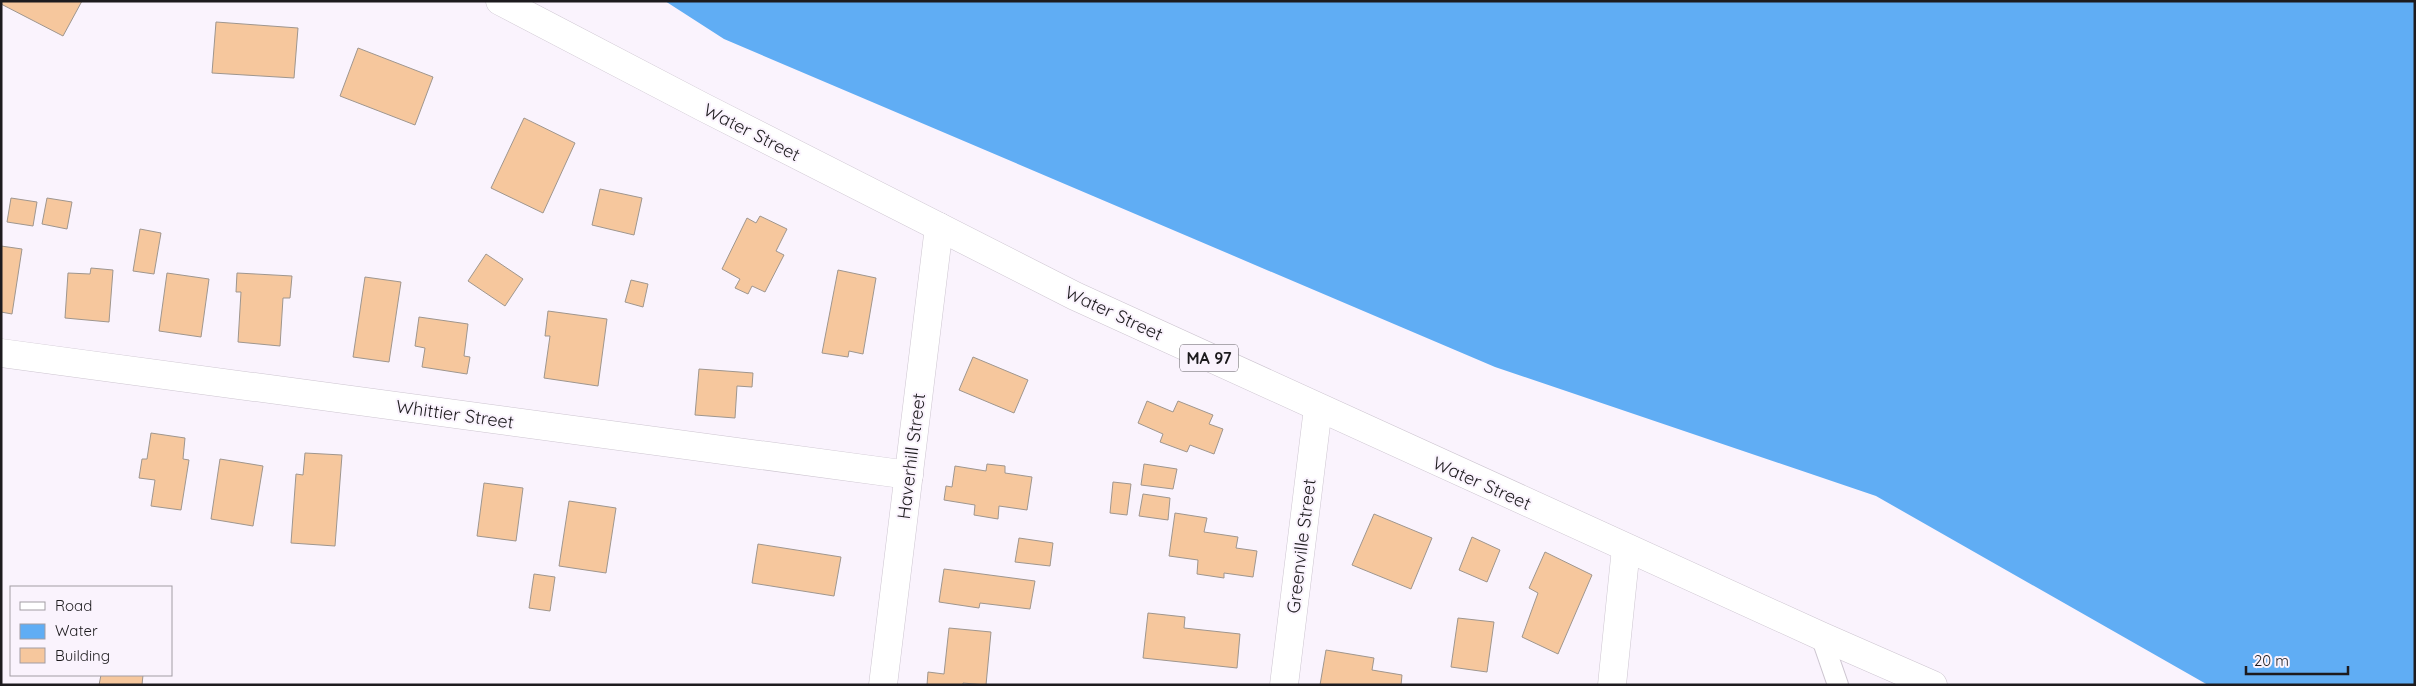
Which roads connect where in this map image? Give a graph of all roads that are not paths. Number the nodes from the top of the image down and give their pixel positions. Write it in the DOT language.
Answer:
graph roads {
  1 [pos="500,1"];
  2 [pos="939,227"];
  3 [pos="1,353"];
  4 [pos="1318,408"];
  5 [pos="908,476"];
  6 [pos="1626,548"];
  7 [pos="1821,636"];
  8 [pos="883,685"];
  9 [pos="1284,685"];
  10 [pos="1612,685"];
  11 [pos="1838,685"];
  12 [pos="1933,685"];
  1 -- 2 [label="street, Water Street / MA 97"];
  2 -- 4 [label="street, Water Street / MA 97"];
  2 -- 5 [label="street, Haverhill Street"];
  3 -- 5 [label="street, Whittier Street"];
  4 -- 6 [label="street, Water Street / MA 97"];
  4 -- 9 [label="street, Greenville Street"];
  5 -- 8 [label="street, Haverhill Street"];
  6 -- 7 [label="street, Water Street / MA 97"];
  6 -- 10 [label="street"];
  7 -- 11 [label="lane"];
  7 -- 12 [label="street, Water Street / MA 97"];
}
